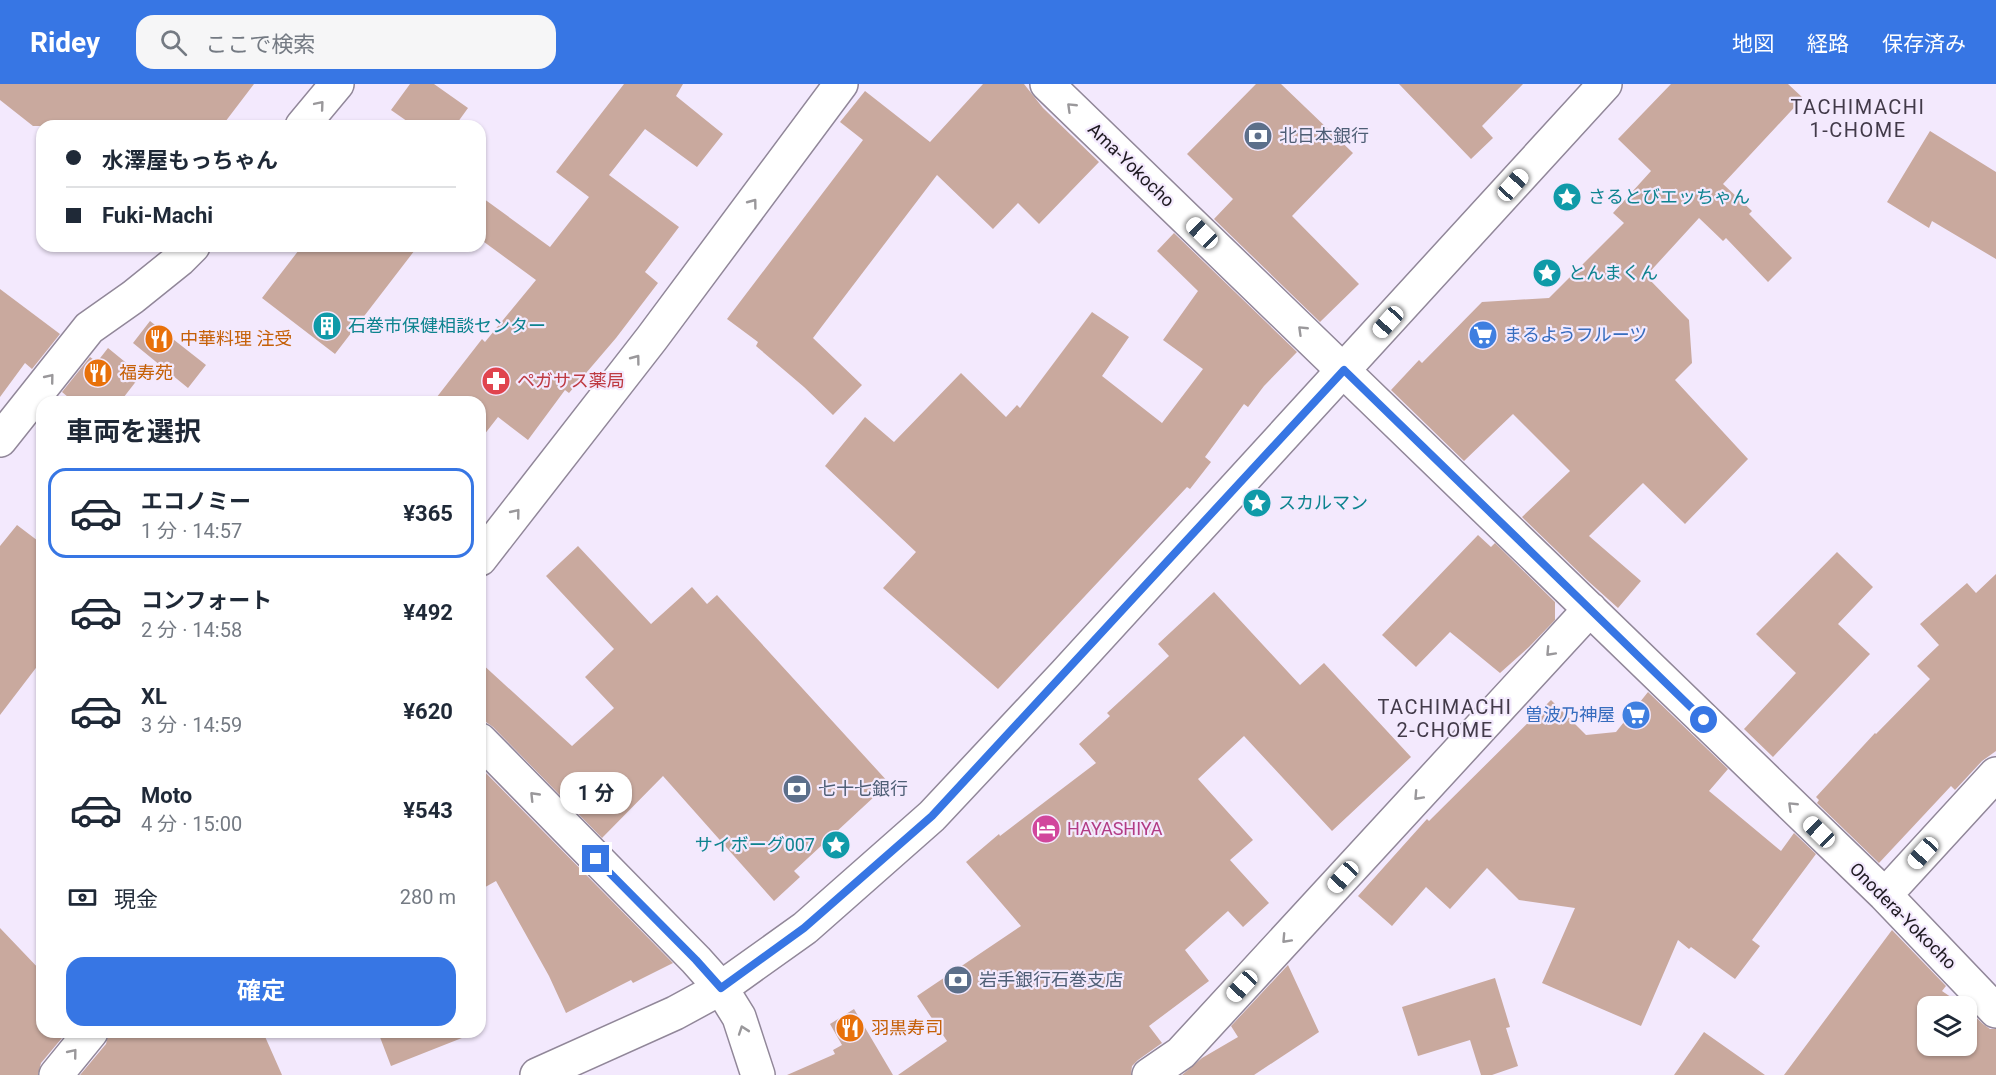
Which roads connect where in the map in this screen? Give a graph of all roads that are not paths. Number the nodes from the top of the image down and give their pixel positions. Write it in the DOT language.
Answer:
graph roads {
  1 [pos="338,84"];
  2 [pos="841,84"];
  3 [pos="1047,84"];
  4 [pos="1605,84"];
  5 [pos="307,120"];
  6 [pos="186,252"];
  7 [pos="1344,370"];
  8 [pos="0,440"];
  9 [pos="486,551"];
  10 [pos="1590,609"];
  11 [pos="486,746"];
  12 [pos="1996,774"];
  13 [pos="1885,895"];
  14 [pos="721,988"];
  15 [pos="1996,1011"];
  16 [pos="86,1038"];
  17 [pos="56,1075"];
  18 [pos="537,1075"];
  19 [pos="758,1075"];
  20 [pos="1149,1075"];
  5 -- 1 [label="main road, one-way"];
  9 -- 2 [label="main road, one-way"];
  7 -- 3 [label="main road, Ama-Yokocho, one-way"];
  4 -- 7 [label="main road"];
  8 -- 6 [label="main road, one-way"];
  7 -- 10 [label="main road, Onodera-Yokocho"];
  7 -- 14 [label="main road"];
  13 -- 10 [label="main road, Onodera-Yokocho, one-way"];
  10 -- 20 [label="main road, one-way"];
  14 -- 11 [label="main road, one-way"];
  12 -- 13 [label="main road"];
  13 -- 15 [label="main road, Onodera-Yokocho"];
  14 -- 18 [label="main road"];
  19 -- 14 [label="main road, one-way"];
  17 -- 16 [label="main road, one-way"];
}
